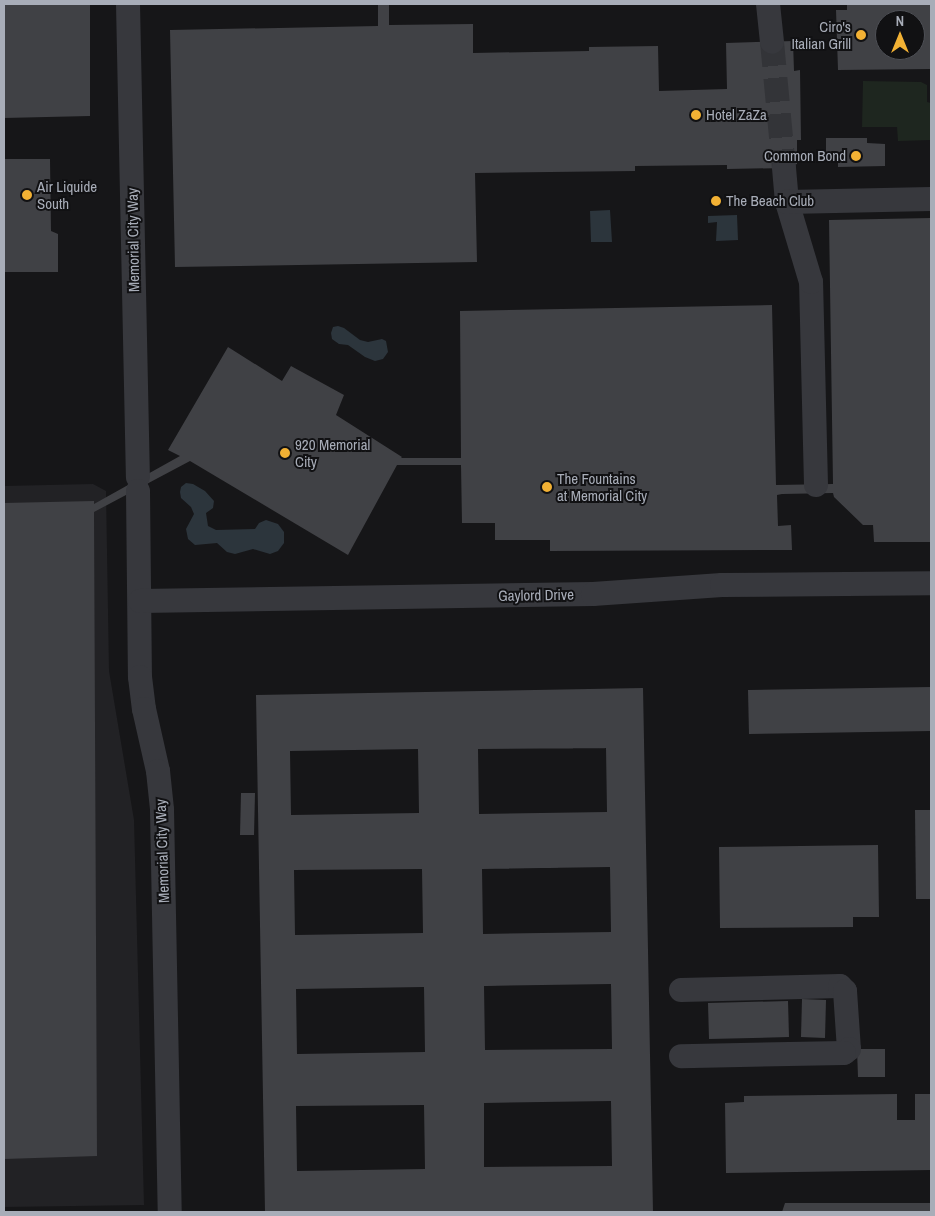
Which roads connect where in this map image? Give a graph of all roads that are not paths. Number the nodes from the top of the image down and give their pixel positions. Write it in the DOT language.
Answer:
graph roads {
  1 [pos="128,4"];
  2 [pos="768,4"];
  3 [pos="772,42"];
  4 [pos="784,168"];
  5 [pos="931,198"];
  6 [pos="787,202"];
  7 [pos="816,484"];
  8 [pos="931,583"];
  9 [pos="140,601"];
  10 [pos="681,990"];
  11 [pos="681,1056"];
  12 [pos="170,1212"];
  1 -- 9 [label="street, Memorial City Way"];
  2 -- 3 [label="street"];
  4 -- 6 [label="street"];
  5 -- 6 [label="street"];
  6 -- 7 [label="street"];
  8 -- 9 [label="street, Gaylord Drive"];
  9 -- 12 [label="street, Memorial City Way"];
  10 -- 11 [label="street"];
}
